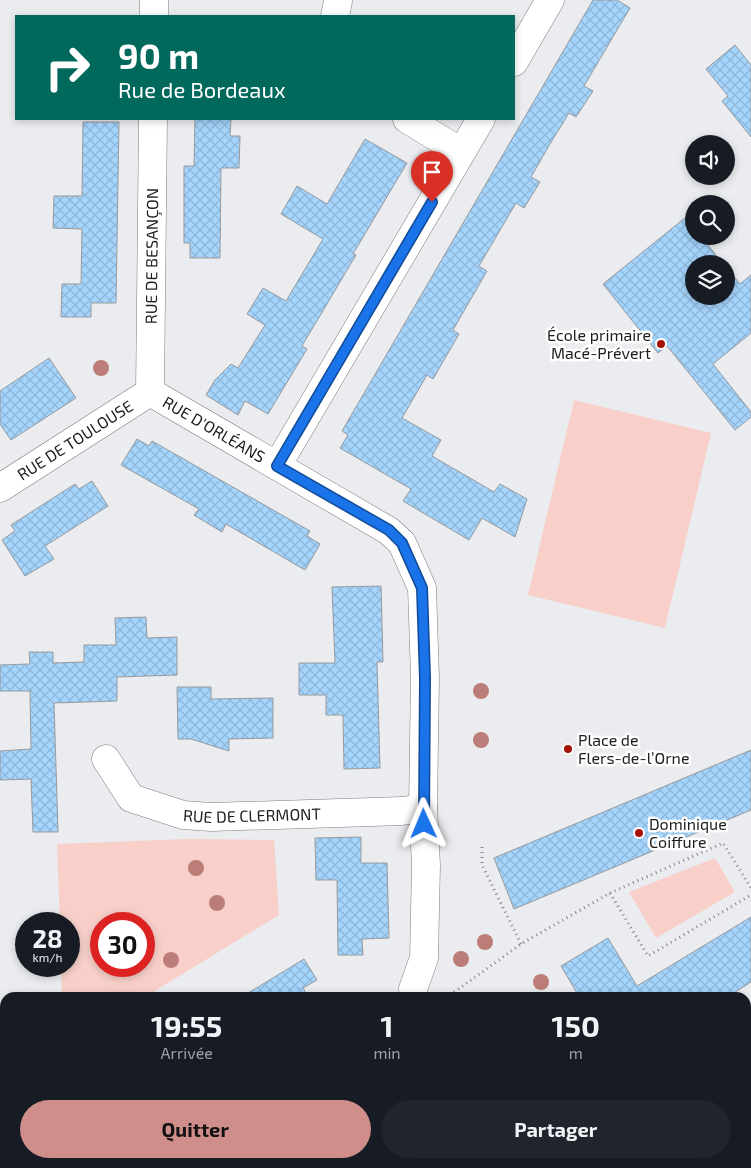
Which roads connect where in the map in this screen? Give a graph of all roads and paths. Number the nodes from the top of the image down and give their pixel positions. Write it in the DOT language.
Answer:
graph roads {
  1 [pos="154,0"];
  2 [pos="550,0"];
  3 [pos="154,15"];
  4 [pos="515,60"];
  5 [pos="153,120"];
  6 [pos="409,120"];
  7 [pos="480,120"];
  8 [pos="461,152"];
  9 [pos="150,392"];
  10 [pos="277,466"];
  11 [pos="0,488"];
  12 [pos="106,759"];
  13 [pos="423,808"];
  14 [pos="482,847"];
  15 [pos="751,888"];
  16 [pos="610,893"];
  17 [pos="751,895"];
  18 [pos="521,944"];
  19 [pos="415,992"];
  20 [pos="454,992"];
  1 -- 3 [label="street"];
  2 -- 4 [label="street"];
  5 -- 9 [label="street, RUE DE BESANÇON"];
  6 -- 8 [label="street"];
  7 -- 8 [label="street"];
  8 -- 10 [label="street"];
  9 -- 10 [label="street, RUE D'ORLÉANS"];
  9 -- 11 [label="street, RUE DE TOULOUSE"];
  10 -- 13 [label="street, RUE D'ORLÉANS"];
  12 -- 13 [label="street, RUE DE CLERMONT"];
  13 -- 19 [label="street, RUE D'ORLÉANS"];
  14 -- 18 [label="path"];
  15 -- 16 [label="path"];
  16 -- 17 [label="path"];
  16 -- 18 [label="path"];
  18 -- 20 [label="path"];
}
